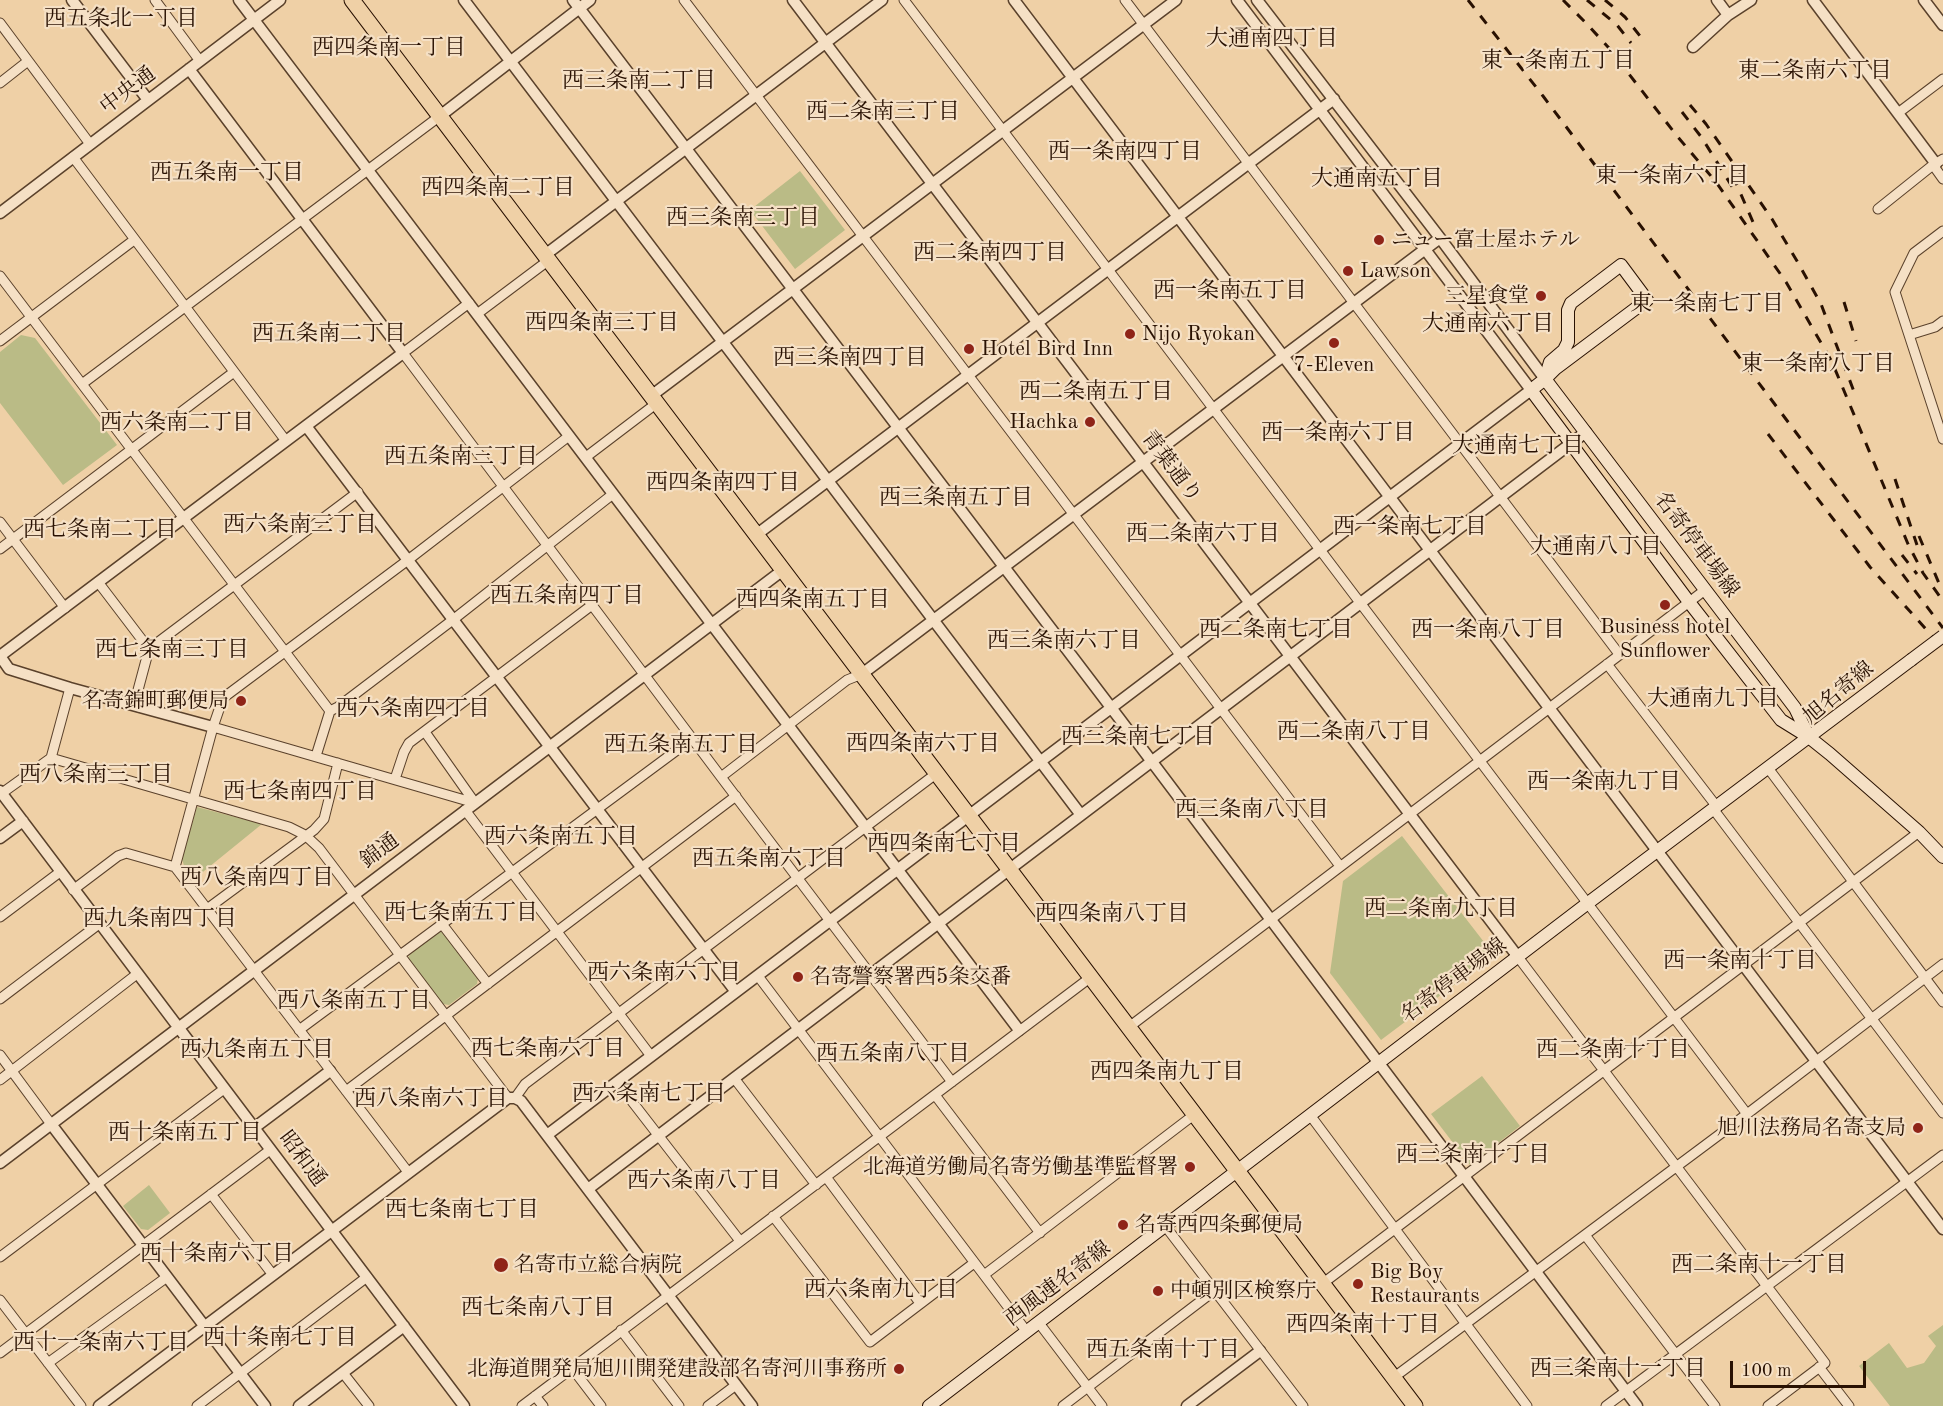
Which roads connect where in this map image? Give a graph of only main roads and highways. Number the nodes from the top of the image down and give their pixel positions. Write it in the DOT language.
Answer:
graph roads {
  1 [pos="352,0"];
  2 [pos="1545,379"];
  3 [pos="1943,636"];
  4 [pos="1810,738"];
  5 [pos="1943,857"];
  6 [pos="1238,1172"];
  7 [pos="929,1406"];
  8 [pos="1415,1406"];
  1 -- 6 [label="highway"];
  2 -- 2 [label="main road"];
  2 -- 4 [label="main road, 名寄停車場線"];
  2 -- 4 [label="main road, 名寄停車場線"];
  3 -- 4 [label="main road, 旭名寄線, bridge"];
  4 -- 5 [label="main road, 旭名寄線"];
  4 -- 6 [label="main road, 名寄停車場線"];
  6 -- 7 [label="main road, 西風連名寄線"];
  6 -- 8 [label="highway"];
}
